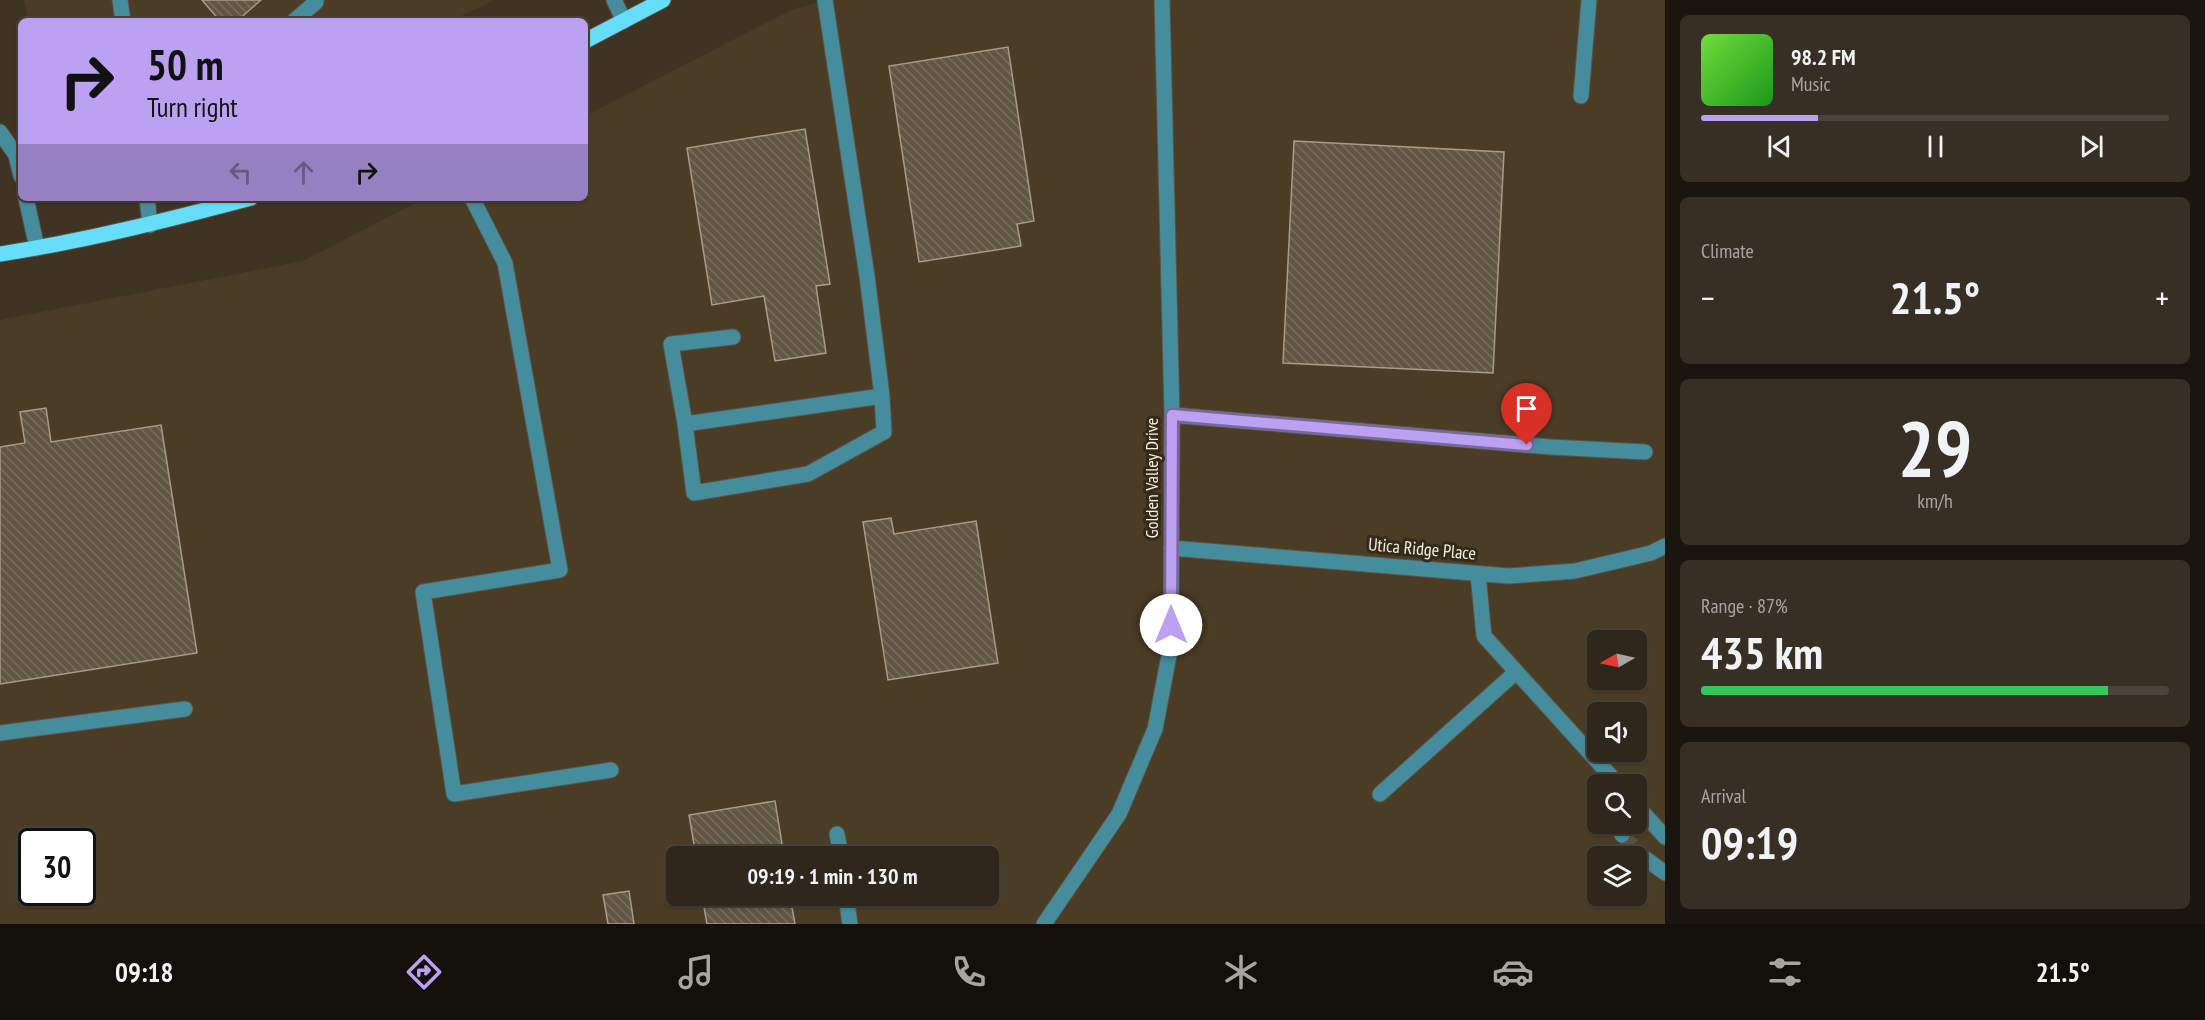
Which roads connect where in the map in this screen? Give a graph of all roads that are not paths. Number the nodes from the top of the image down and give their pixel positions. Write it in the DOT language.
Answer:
graph roads {
  1 [pos="120,0"];
  2 [pos="316,0"];
  3 [pos="614,0"];
  4 [pos="663,0"];
  5 [pos="825,0"];
  6 [pos="1162,0"];
  7 [pos="1589,0"];
  8 [pos="123,18"];
  9 [pos="297,18"];
  10 [pos="624,21"];
  11 [pos="588,39"];
  12 [pos="1581,96"];
  13 [pos="0,132"];
  14 [pos="18,163"];
  15 [pos="27,201"];
  16 [pos="147,201"];
  17 [pos="240,201"];
  18 [pos="474,201"];
  19 [pos="150,225"];
  20 [pos="37,248"];
  21 [pos="0,254"];
  22 [pos="733,337"];
  23 [pos="882,396"];
  24 [pos="1172,415"];
  25 [pos="685,424"];
  26 [pos="1645,452"];
  27 [pos="1665,546"];
  28 [pos="1171,548"];
  29 [pos="1478,574"];
  30 [pos="1516,672"];
  31 [pos="185,708"];
  32 [pos="0,734"];
  33 [pos="611,770"];
  34 [pos="1607,774"];
  35 [pos="1380,794"];
  36 [pos="1647,817"];
  37 [pos="837,834"];
  38 [pos="1665,837"];
  39 [pos="839,846"];
  40 [pos="1647,860"];
  41 [pos="1665,873"];
  42 [pos="847,906"];
  43 [pos="850,924"];
  44 [pos="1044,924"];
  1 -- 8 [label="street"];
  2 -- 9 [label="street"];
  3 -- 10 [label="street"];
  4 -- 10 [label="main road"];
  5 -- 23 [label="street"];
  6 -- 24 [label="street, Golden Valley Drive"];
  7 -- 12 [label="street"];
  10 -- 11 [label="main road"];
  13 -- 14 [label="street"];
  15 -- 20 [label="street"];
  16 -- 19 [label="street"];
  17 -- 19 [label="main road"];
  18 -- 33 [label="street"];
  19 -- 20 [label="main road"];
  20 -- 21 [label="main road"];
  22 -- 25 [label="street"];
  23 -- 25 [label="street"];
  23 -- 25 [label="street"];
  24 -- 26 [label="street"];
  24 -- 28 [label="street, Golden Valley Drive"];
  27 -- 29 [label="street, Utica Ridge Place"];
  28 -- 29 [label="street, Utica Ridge Place"];
  28 -- 44 [label="street, Golden Valley Drive"];
  29 -- 30 [label="street"];
  30 -- 34 [label="street"];
  30 -- 35 [label="street"];
  31 -- 32 [label="street"];
  36 -- 38 [label="street"];
  37 -- 39 [label="street"];
  40 -- 41 [label="street"];
  42 -- 43 [label="street"];
}
